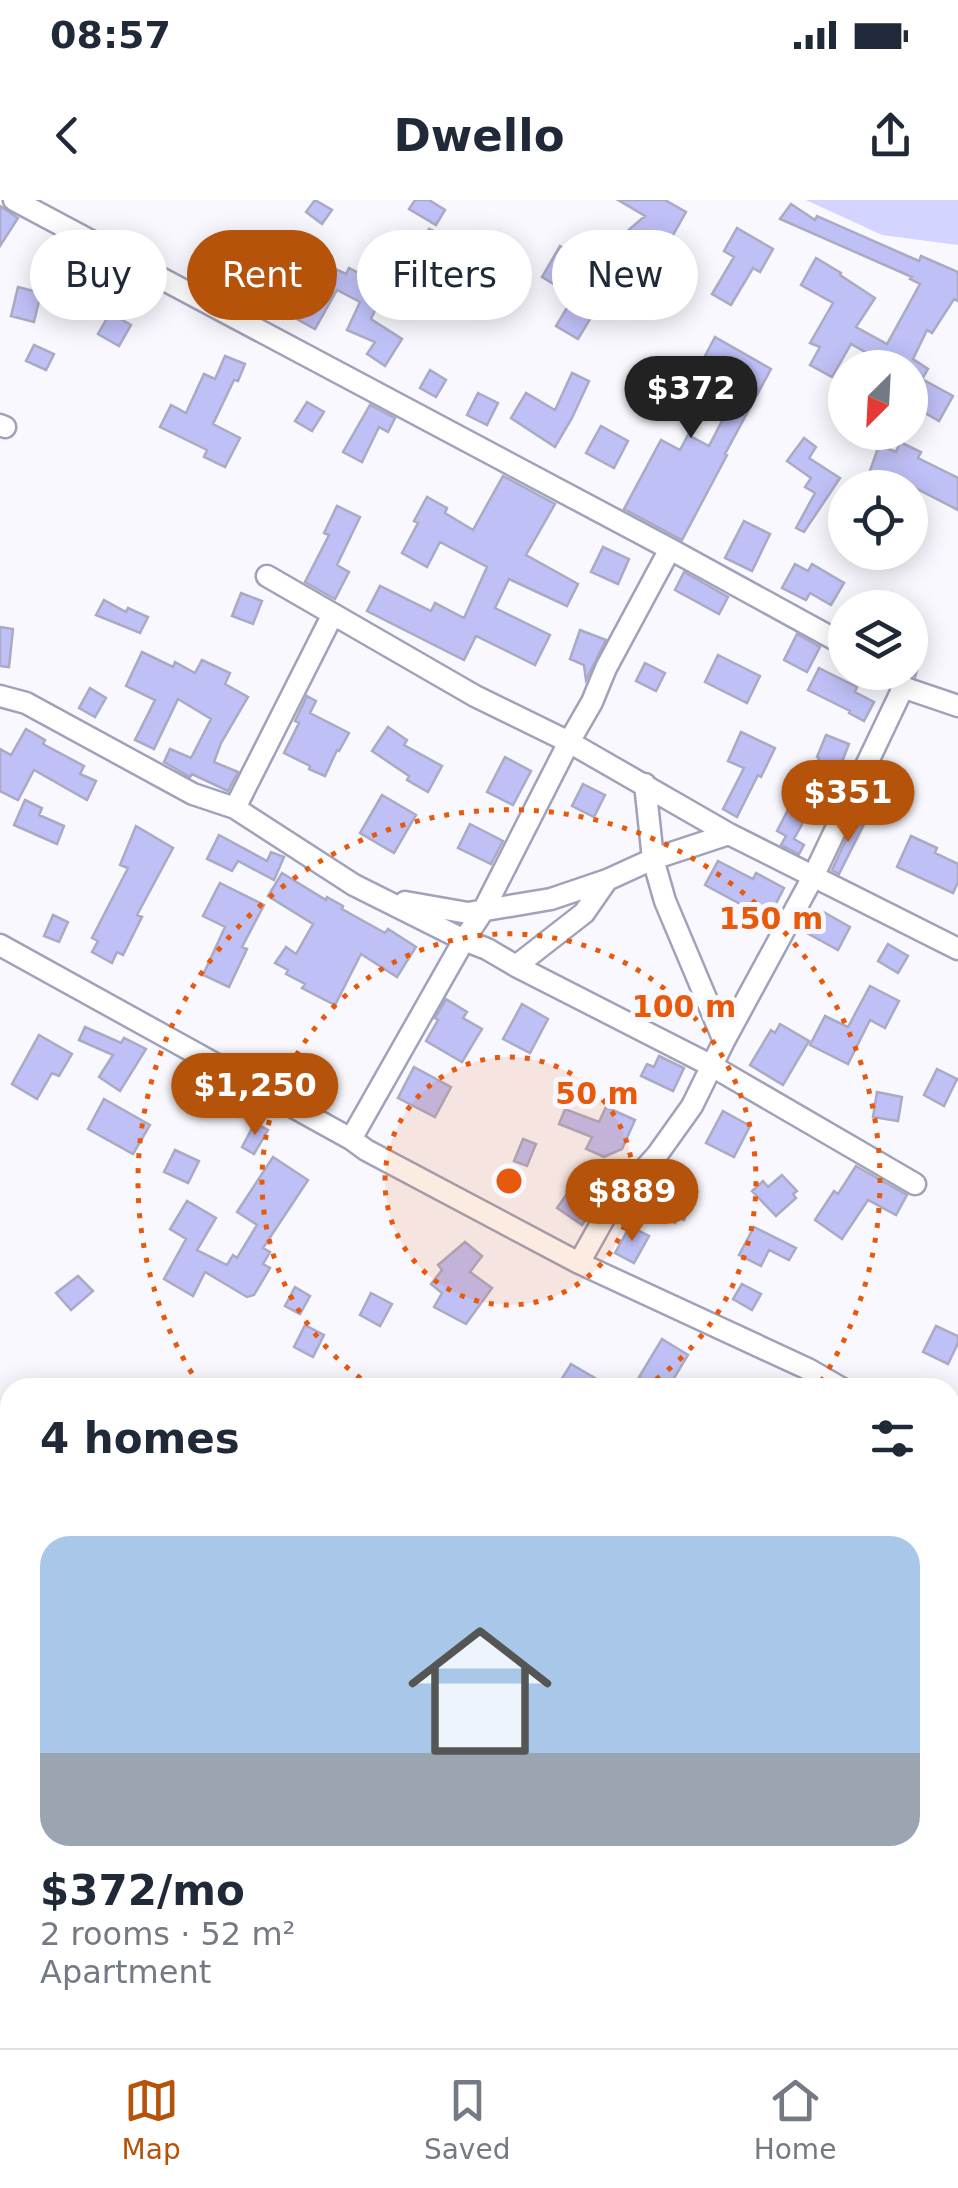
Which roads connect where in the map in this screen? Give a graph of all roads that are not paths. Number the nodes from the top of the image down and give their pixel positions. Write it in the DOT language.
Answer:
graph roads {
  1 [pos="14,200"];
  2 [pos="670,549"];
  3 [pos="267,576"];
  4 [pos="333,614"];
  5 [pos="828,636"];
  6 [pos="894,690"];
  7 [pos="921,690"];
  8 [pos="0,696"];
  9 [pos="958,706"];
  10 [pos="569,742"];
  11 [pos="644,784"];
  12 [pos="235,808"];
  13 [pos="729,834"];
  14 [pos="653,859"];
  15 [pos="813,877"];
  16 [pos="607,880"];
  17 [pos="354,884"];
  18 [pos="483,911"];
  19 [pos="464,940"];
  20 [pos="0,945"];
  21 [pos="958,950"];
  22 [pos="516,966"];
  23 [pos="724,1041"];
  24 [pos="712,1066"];
  25 [pos="351,1139"];
  26 [pos="915,1184"];
  27 [pos="579,1263"];
  28 [pos="824,1378"];
  1 -- 2 [label="street"];
  2 -- 5 [label="street"];
  2 -- 10 [label="street"];
  3 -- 4 [label="street"];
  4 -- 10 [label="street"];
  4 -- 12 [label="street"];
  6 -- 15 [label="street"];
  7 -- 9 [label="street"];
  8 -- 12 [label="street"];
  10 -- 11 [label="street"];
  10 -- 18 [label="street"];
  11 -- 13 [label="street"];
  11 -- 14 [label="street"];
  12 -- 17 [label="street"];
  13 -- 14 [label="street"];
  13 -- 15 [label="street"];
  14 -- 16 [label="street"];
  14 -- 23 [label="street"];
  15 -- 21 [label="street"];
  15 -- 23 [label="street"];
  16 -- 18 [label="street"];
  16 -- 22 [label="street"];
  17 -- 18 [label="street"];
  17 -- 19 [label="street"];
  18 -- 19 [label="street"];
  19 -- 22 [label="street"];
  19 -- 25 [label="street"];
  20 -- 25 [label="street"];
  22 -- 24 [label="street"];
  23 -- 24 [label="street"];
  24 -- 26 [label="street"];
  24 -- 27 [label="street"];
  25 -- 27 [label="street"];
  27 -- 28 [label="street"];
}
